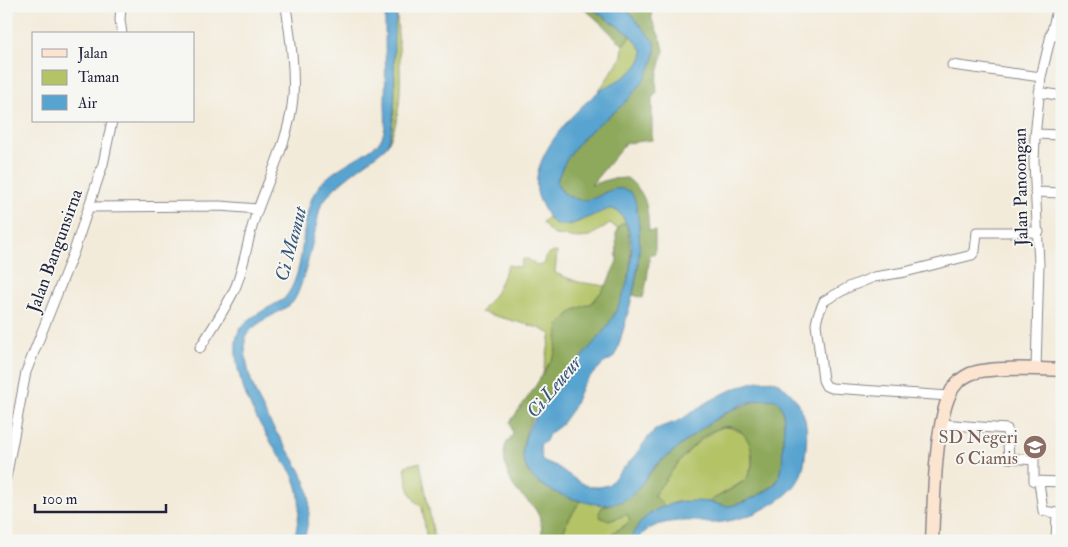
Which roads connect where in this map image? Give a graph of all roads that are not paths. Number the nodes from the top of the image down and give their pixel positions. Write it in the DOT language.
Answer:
graph roads {
  1 [pos="121,6"];
  2 [pos="286,6"];
  3 [pos="1058,6"];
  4 [pos="122,32"];
  5 [pos="1050,35"];
  6 [pos="1062,37"];
  7 [pos="952,65"];
  8 [pos="1041,77"];
  9 [pos="1039,92"];
  10 [pos="1062,96"];
  11 [pos="112,122"];
  12 [pos="1035,134"];
  13 [pos="1062,135"];
  14 [pos="1035,192"];
  15 [pos="1062,193"];
  16 [pos="89,207"];
  17 [pos="258,209"];
  18 [pos="1039,232"];
  19 [pos="200,348"];
  20 [pos="1036,368"];
  21 [pos="1062,370"];
  22 [pos="949,396"];
  23 [pos="941,424"];
  24 [pos="6,478"];
  25 [pos="1039,482"];
  26 [pos="1062,482"];
  27 [pos="1058,536"];
  28 [pos="932,541"];
  1 -- 4 [label="street"];
  2 -- 17 [label="street"];
  3 -- 5 [label="street, Jalan Panoongan"];
  5 -- 6 [label="street"];
  5 -- 8 [label="street, Jalan Panoongan"];
  7 -- 8 [label="street"];
  8 -- 9 [label="street, Jalan Panoongan"];
  9 -- 10 [label="street"];
  9 -- 12 [label="street, Jalan Panoongan"];
  11 -- 16 [label="street, Jalan Bangunsirna"];
  12 -- 13 [label="street"];
  12 -- 14 [label="street, Jalan Panoongan"];
  14 -- 15 [label="street"];
  14 -- 18 [label="street, Jalan Panoongan"];
  16 -- 17 [label="street"];
  16 -- 24 [label="street, Jalan Bangunsirna"];
  17 -- 19 [label="street"];
  18 -- 20 [label="street, Jalan Panoongan"];
  18 -- 22 [label="street"];
  20 -- 21 [label="main road"];
  20 -- 22 [label="main road"];
  22 -- 23 [label="main road"];
  23 -- 25 [label="street"];
  23 -- 28 [label="main road"];
  25 -- 26 [label="street"];
  25 -- 27 [label="street"];
}
